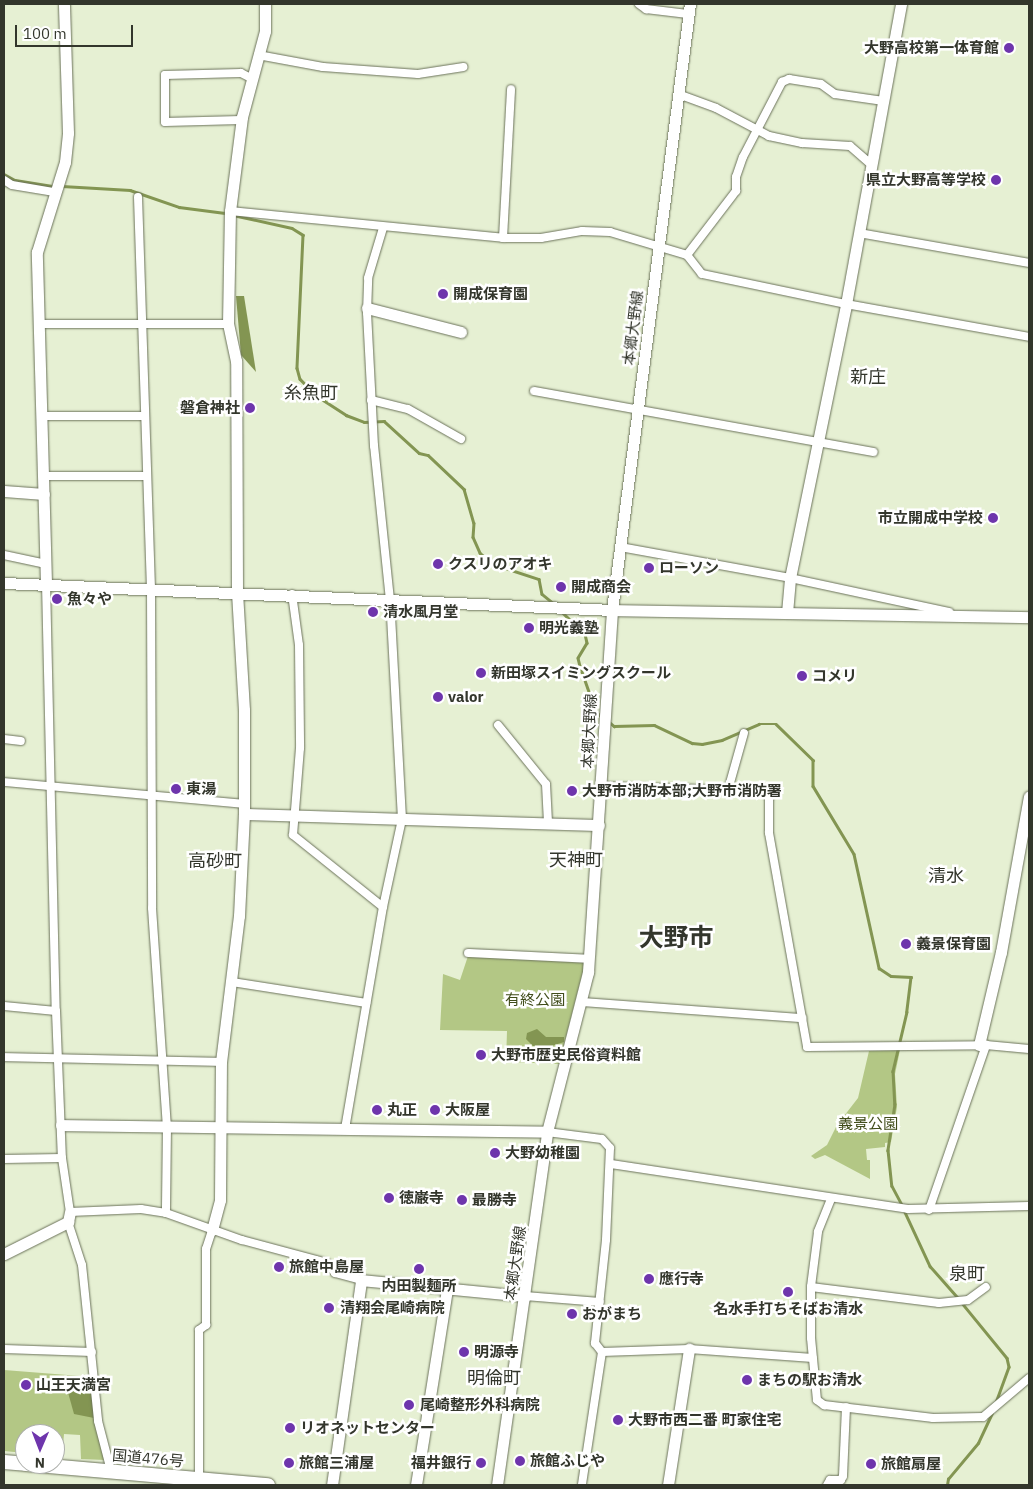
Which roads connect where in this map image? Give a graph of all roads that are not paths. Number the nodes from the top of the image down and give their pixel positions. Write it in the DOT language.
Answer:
graph roads {
  1 [pos="64,4"];
  2 [pos="265,4"];
  3 [pos="639,4"];
  4 [pos="901,4"];
  5 [pos="689,9"];
  6 [pos="258,55"];
  7 [pos="463,68"];
  8 [pos="252,78"];
  9 [pos="511,90"];
  10 [pos="678,94"];
  11 [pos="883,101"];
  12 [pos="242,120"];
  13 [pos="757,129"];
  14 [pos="871,164"];
  15 [pos="4,180"];
  16 [pos="54,192"];
  17 [pos="138,197"];
  18 [pos="230,212"];
  19 [pos="384,228"];
  20 [pos="859,233"];
  21 [pos="503,238"];
  22 [pos="658,247"];
  23 [pos="687,255"];
  24 [pos="1029,263"];
  25 [pos="846,304"];
  26 [pos="367,308"];
  27 [pos="38,324"];
  28 [pos="142,324"];
  29 [pos="228,324"];
  30 [pos="461,332"];
  31 [pos="1029,337"];
  32 [pos="534,391"];
  33 [pos="371,400"];
  34 [pos="638,410"];
  35 [pos="43,416"];
  36 [pos="144,416"];
  37 [pos="461,439"];
  38 [pos="818,442"];
  39 [pos="874,452"];
  40 [pos="44,476"];
  41 [pos="146,476"];
  42 [pos="4,491"];
  43 [pos="44,494"];
  44 [pos="620,547"];
  45 [pos="4,554"];
  46 [pos="46,564"];
  47 [pos="790,578"];
  48 [pos="4,583"];
  49 [pos="46,583"];
  50 [pos="151,587"];
  51 [pos="237,591"];
  52 [pos="292,594"];
  53 [pos="390,600"];
  54 [pos="612,610"];
  55 [pos="787,613"];
  56 [pos="961,614"];
  57 [pos="1029,617"];
  58 [pos="498,725"];
  59 [pos="744,733"];
  60 [pos="4,739"];
  61 [pos="21,741"];
  62 [pos="4,782"];
  63 [pos="602,786"];
  64 [pos="51,787"];
  65 [pos="728,790"];
  66 [pos="149,795"];
  67 [pos="1029,796"];
  68 [pos="244,809"];
  69 [pos="294,816"];
  70 [pos="402,819"];
  71 [pos="548,823"];
  72 [pos="599,825"];
  73 [pos="383,907"];
  74 [pos="468,953"];
  75 [pos="590,959"];
  76 [pos="232,982"];
  77 [pos="583,1002"];
  78 [pos="366,1003"];
  79 [pos="4,1006"];
  80 [pos="56,1011"];
  81 [pos="802,1018"];
  82 [pos="982,1045"];
  83 [pos="1029,1049"];
  84 [pos="4,1057"];
  85 [pos="57,1058"];
  86 [pos="162,1062"];
  87 [pos="221,1062"];
  88 [pos="61,1125"];
  89 [pos="167,1126"];
  90 [pos="220,1127"];
  91 [pos="345,1129"];
  92 [pos="547,1132"];
  93 [pos="4,1158"];
  94 [pos="62,1158"];
  95 [pos="611,1164"];
  96 [pos="831,1199"];
  97 [pos="1029,1206"];
  98 [pos="929,1210"];
  99 [pos="166,1213"];
  100 [pos="69,1217"];
  101 [pos="212,1230"];
  102 [pos="4,1254"];
  103 [pos="361,1280"];
  104 [pos="811,1287"];
  105 [pos="986,1287"];
  106 [pos="447,1289"];
  107 [pos="525,1296"];
  108 [pos="600,1302"];
  109 [pos="4,1349"];
  110 [pos="689,1349"];
  111 [pos="92,1352"];
  112 [pos="602,1352"];
  113 [pos="813,1358"];
  114 [pos="1029,1378"];
  115 [pos="846,1407"];
  116 [pos="65,1467"];
  117 [pos="111,1471"];
  118 [pos="203,1481"];
  119 [pos="268,1485"];
  120 [pos="332,1485"];
  121 [pos="416,1485"];
  122 [pos="497,1485"];
  123 [pos="582,1485"];
  124 [pos="668,1485"];
  125 [pos="827,1485"];
  1 -- 16 [label="street"];
  2 -- 6 [label="street"];
  3 -- 5 [label="street"];
  4 -- 11 [label="street"];
  5 -- 10 [label="street, 本郷大野線"];
  6 -- 7 [label="street"];
  6 -- 8 [label="street"];
  8 -- 12 [label="street"];
  8 -- 12 [label="street"];
  9 -- 21 [label="street"];
  10 -- 13 [label="street"];
  10 -- 22 [label="street, 本郷大野線"];
  11 -- 13 [label="street"];
  11 -- 14 [label="street"];
  12 -- 18 [label="street"];
  13 -- 14 [label="street"];
  13 -- 23 [label="street"];
  14 -- 20 [label="street"];
  15 -- 16 [label="street"];
  16 -- 27 [label="street"];
  17 -- 28 [label="street"];
  18 -- 19 [label="street"];
  18 -- 29 [label="street"];
  19 -- 21 [label="street"];
  19 -- 26 [label="street"];
  20 -- 24 [label="street"];
  20 -- 25 [label="street"];
  21 -- 22 [label="street"];
  22 -- 23 [label="street"];
  22 -- 34 [label="street, 本郷大野線"];
  23 -- 25 [label="street"];
  25 -- 31 [label="street"];
  25 -- 38 [label="street"];
  26 -- 30 [label="street"];
  26 -- 33 [label="street"];
  27 -- 28 [label="street"];
  27 -- 35 [label="street"];
  28 -- 29 [label="street"];
  28 -- 36 [label="street"];
  29 -- 51 [label="street"];
  32 -- 34 [label="street"];
  33 -- 37 [label="street"];
  33 -- 53 [label="street"];
  34 -- 38 [label="street"];
  34 -- 44 [label="street, 本郷大野線"];
  35 -- 36 [label="street"];
  35 -- 40 [label="street"];
  36 -- 41 [label="street"];
  38 -- 39 [label="street"];
  38 -- 47 [label="street"];
  40 -- 41 [label="street"];
  40 -- 43 [label="street"];
  41 -- 50 [label="street"];
  42 -- 43 [label="street"];
  43 -- 46 [label="street"];
  44 -- 47 [label="street"];
  44 -- 54 [label="street, 本郷大野線"];
  45 -- 46 [label="street"];
  46 -- 49 [label="street"];
  47 -- 55 [label="street"];
  47 -- 56 [label="street"];
  48 -- 49 [label="street"];
  49 -- 50 [label="street"];
  49 -- 64 [label="street"];
  50 -- 51 [label="street"];
  50 -- 66 [label="street"];
  51 -- 52 [label="street"];
  51 -- 68 [label="street"];
  52 -- 53 [label="street"];
  52 -- 69 [label="street"];
  53 -- 54 [label="street"];
  53 -- 70 [label="street"];
  54 -- 55 [label="street"];
  54 -- 63 [label="street, 本郷大野線"];
  55 -- 56 [label="street"];
  56 -- 57 [label="street"];
  58 -- 71 [label="street"];
  59 -- 65 [label="street"];
  60 -- 61 [label="street"];
  62 -- 64 [label="street"];
  63 -- 65 [label="street"];
  63 -- 72 [label="street, 本郷大野線"];
  64 -- 66 [label="street"];
  64 -- 80 [label="street"];
  65 -- 81 [label="street"];
  66 -- 68 [label="street"];
  66 -- 86 [label="street"];
  67 -- 82 [label="street"];
  68 -- 69 [label="street"];
  68 -- 76 [label="street"];
  69 -- 70 [label="street"];
  69 -- 73 [label="street"];
  70 -- 71 [label="street"];
  70 -- 73 [label="street"];
  71 -- 72 [label="street"];
  72 -- 75 [label="street, 本郷大野線"];
  73 -- 78 [label="street"];
  74 -- 75 [label="street"];
  75 -- 77 [label="street, 本郷大野線"];
  76 -- 78 [label="street"];
  76 -- 87 [label="street"];
  77 -- 81 [label="street"];
  77 -- 92 [label="street, 本郷大野線"];
  78 -- 91 [label="street"];
  79 -- 80 [label="street"];
  80 -- 85 [label="street"];
  81 -- 82 [label="street"];
  82 -- 83 [label="street"];
  82 -- 98 [label="street"];
  84 -- 85 [label="street"];
  85 -- 86 [label="street"];
  85 -- 88 [label="street"];
  86 -- 87 [label="street"];
  86 -- 89 [label="street"];
  87 -- 90 [label="street"];
  88 -- 89 [label="street"];
  88 -- 94 [label="street"];
  89 -- 90 [label="street"];
  89 -- 99 [label="street"];
  90 -- 91 [label="street"];
  90 -- 101 [label="street"];
  91 -- 92 [label="street"];
  92 -- 95 [label="street"];
  92 -- 107 [label="street, 本郷大野線"];
  93 -- 94 [label="street"];
  94 -- 100 [label="street"];
  95 -- 96 [label="street"];
  95 -- 108 [label="street"];
  96 -- 98 [label="street"];
  96 -- 104 [label="street"];
  97 -- 98 [label="street"];
  99 -- 100 [label="street"];
  99 -- 101 [label="street"];
  100 -- 102 [label="street"];
  100 -- 111 [label="street"];
  101 -- 103 [label="street"];
  101 -- 118 [label="street"];
  103 -- 106 [label="street"];
  103 -- 120 [label="street"];
  104 -- 105 [label="street"];
  104 -- 113 [label="street"];
  106 -- 107 [label="street"];
  106 -- 121 [label="street"];
  107 -- 108 [label="street"];
  107 -- 122 [label="street, 本郷大野線"];
  108 -- 112 [label="street"];
  109 -- 111 [label="street"];
  110 -- 112 [label="street"];
  110 -- 113 [label="street"];
  110 -- 124 [label="street"];
  111 -- 117 [label="street"];
  112 -- 123 [label="street"];
  113 -- 115 [label="street"];
  114 -- 115 [label="street"];
  115 -- 125 [label="street"];
  116 -- 117 [label="highway, 国道476号"];
  117 -- 118 [label="highway, 国道476号"];
  118 -- 119 [label="highway, 国道476号"];
}
